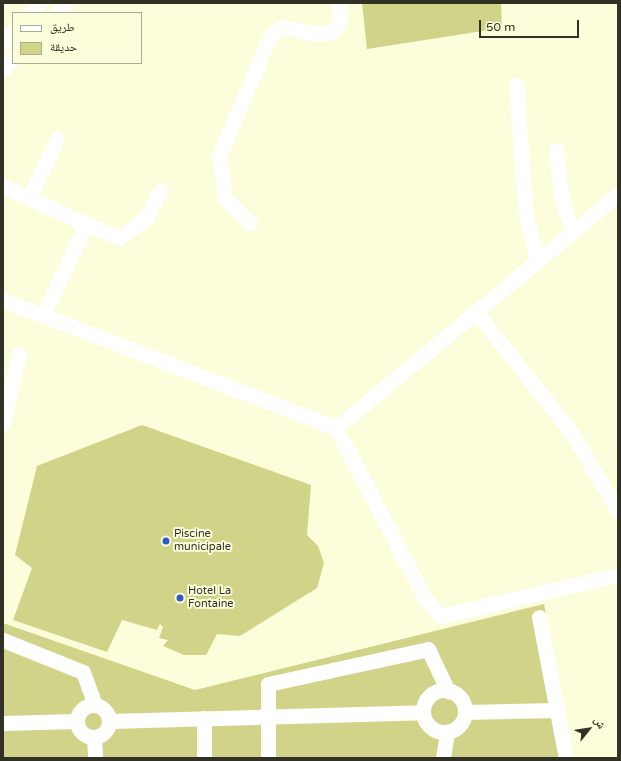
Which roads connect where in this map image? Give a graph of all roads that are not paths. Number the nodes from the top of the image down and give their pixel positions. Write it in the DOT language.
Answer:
graph roads {
  1 [pos="40,3"];
  2 [pos="66,3"];
  3 [pos="339,3"];
  4 [pos="31,12"];
  5 [pos="57,12"];
  6 [pos="12,33"];
  7 [pos="3,43"];
  8 [pos="12,60"];
  9 [pos="3,70"];
  10 [pos="516,85"];
  11 [pos="57,139"];
  12 [pos="556,150"];
  13 [pos="3,186"];
  14 [pos="160,190"];
  15 [pos="618,194"];
  16 [pos="29,198"];
  17 [pos="250,223"];
  18 [pos="86,224"];
  19 [pos="572,231"];
  20 [pos="537,259"];
  21 [pos="3,300"];
  22 [pos="476,312"];
  23 [pos="43,314"];
  24 [pos="20,354"];
  25 [pos="3,423"];
  26 [pos="336,428"];
  27 [pos="618,511"];
  28 [pos="618,575"];
  29 [pos="538,617"];
  30 [pos="3,640"];
  31 [pos="448,691"];
  32 [pos="95,705"];
  33 [pos="558,710"];
  34 [pos="424,712"];
  35 [pos="465,712"];
  36 [pos="268,717"];
  37 [pos="204,718"];
  38 [pos="109,720"];
  39 [pos="77,721"];
  40 [pos="3,723"];
  41 [pos="447,732"];
  42 [pos="94,737"];
  43 [pos="95,758"];
  44 [pos="204,758"];
  45 [pos="268,758"];
  46 [pos="443,758"];
  47 [pos="566,758"];
  1 -- 4 [label="street"];
  2 -- 5 [label="street"];
  3 -- 17 [label="street"];
  6 -- 7 [label="street"];
  8 -- 9 [label="street"];
  10 -- 20 [label="street"];
  11 -- 16 [label="street"];
  12 -- 19 [label="street"];
  13 -- 16 [label="street"];
  14 -- 18 [label="street"];
  15 -- 19 [label="street"];
  16 -- 18 [label="street"];
  18 -- 23 [label="street"];
  19 -- 20 [label="street"];
  20 -- 22 [label="street"];
  21 -- 23 [label="street"];
  22 -- 26 [label="street"];
  22 -- 27 [label="street"];
  23 -- 26 [label="street"];
  24 -- 25 [label="street"];
  26 -- 28 [label="street"];
  29 -- 33 [label="street"];
  30 -- 32 [label="street"];
  31 -- 34 [label="street"];
  31 -- 35 [label="street"];
  31 -- 36 [label="street"];
  32 -- 38 [label="street"];
  32 -- 39 [label="street"];
  33 -- 35 [label="street"];
  33 -- 47 [label="street"];
  34 -- 36 [label="street"];
  34 -- 41 [label="street"];
  35 -- 41 [label="street"];
  36 -- 37 [label="street"];
  36 -- 45 [label="street"];
  37 -- 38 [label="street"];
  37 -- 44 [label="street"];
  38 -- 42 [label="street"];
  39 -- 40 [label="street"];
  39 -- 42 [label="street"];
  41 -- 46 [label="street"];
  42 -- 43 [label="street"];
}
